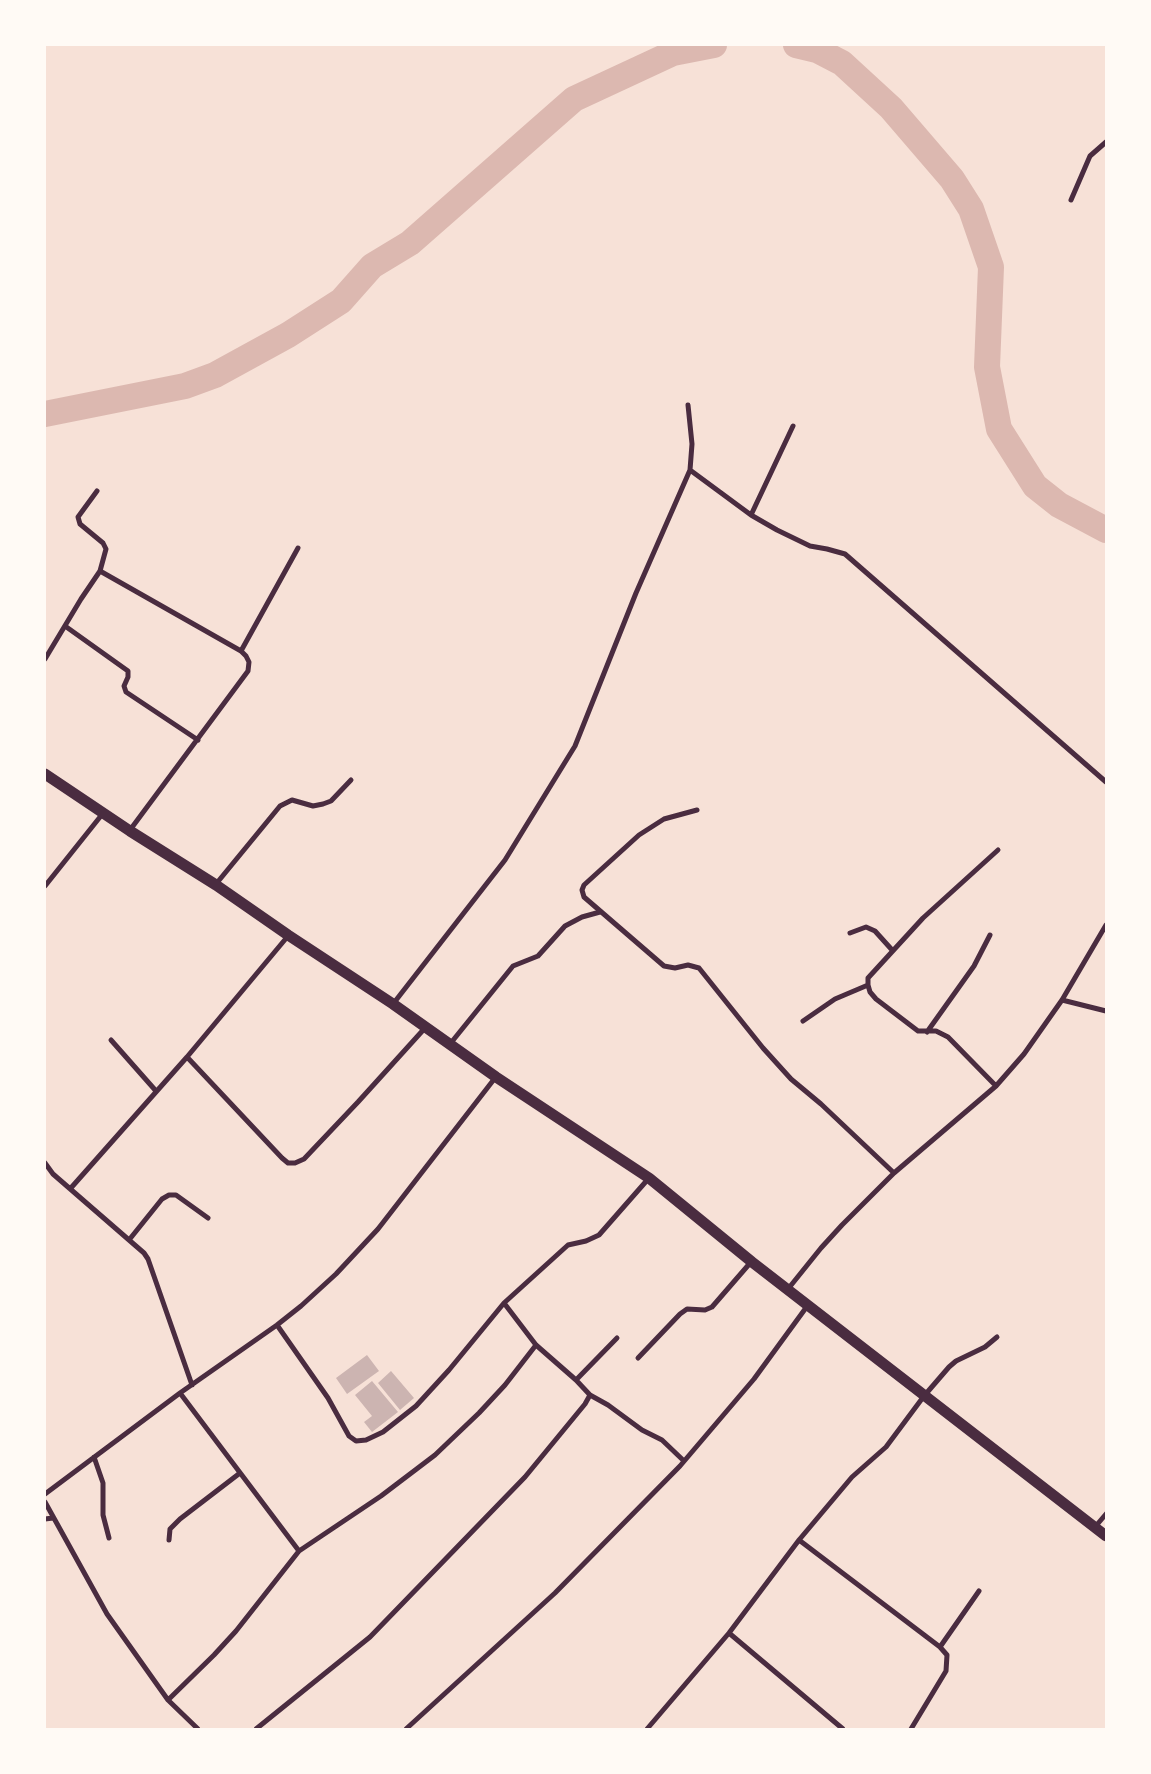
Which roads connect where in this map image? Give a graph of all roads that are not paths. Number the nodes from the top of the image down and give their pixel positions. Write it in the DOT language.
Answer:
graph roads {
  1 [pos="1106,142"];
  2 [pos="1070,200"];
  3 [pos="688,405"];
  4 [pos="793,426"];
  5 [pos="690,470"];
  6 [pos="96,491"];
  7 [pos="751,514"];
  8 [pos="298,548"];
  9 [pos="100,572"];
  10 [pos="64,626"];
  11 [pos="241,651"];
  12 [pos="45,659"];
  13 [pos="198,740"];
  14 [pos="45,774"];
  15 [pos="350,780"];
  16 [pos="1106,782"];
  17 [pos="696,810"];
  18 [pos="104,812"];
  19 [pos="130,830"];
  20 [pos="998,850"];
  21 [pos="216,885"];
  22 [pos="45,886"];
  23 [pos="600,912"];
  24 [pos="1106,925"];
  25 [pos="850,933"];
  26 [pos="1104,933"];
  27 [pos="288,935"];
  28 [pos="990,935"];
  29 [pos="893,951"];
  30 [pos="868,985"];
  31 [pos="1062,1000"];
  32 [pos="393,1004"];
  33 [pos="1106,1011"];
  34 [pos="803,1021"];
  35 [pos="425,1027"];
  36 [pos="927,1032"];
  37 [pos="111,1040"];
  38 [pos="449,1044"];
  39 [pos="187,1057"];
  40 [pos="496,1077"];
  41 [pos="996,1086"];
  42 [pos="156,1091"];
  43 [pos="45,1163"];
  44 [pos="894,1173"];
  45 [pos="649,1178"];
  46 [pos="70,1189"];
  47 [pos="208,1218"];
  48 [pos="129,1240"];
  49 [pos="752,1262"];
  50 [pos="788,1290"];
  51 [pos="504,1303"];
  52 [pos="808,1305"];
  53 [pos="277,1325"];
  54 [pos="997,1337"];
  55 [pos="617,1338"];
  56 [pos="536,1345"];
  57 [pos="638,1358"];
  58 [pos="576,1380"];
  59 [pos="192,1386"];
  60 [pos="180,1393"];
  61 [pos="590,1395"];
  62 [pos="924,1396"];
  63 [pos="94,1457"];
  64 [pos="684,1461"];
  65 [pos="240,1473"];
  66 [pos="45,1494"];
  67 [pos="45,1502"];
  68 [pos="1106,1514"];
  69 [pos="53,1518"];
  70 [pos="45,1519"];
  71 [pos="1094,1527"];
  72 [pos="1106,1536"];
  73 [pos="109,1538"];
  74 [pos="169,1540"];
  75 [pos="799,1540"];
  76 [pos="299,1551"];
  77 [pos="979,1591"];
  78 [pos="729,1633"];
  79 [pos="940,1647"];
  80 [pos="168,1700"];
  81 [pos="198,1729"];
  82 [pos="256,1729"];
  83 [pos="406,1729"];
  84 [pos="647,1729"];
  85 [pos="843,1729"];
  86 [pos="911,1729"];
  1 -- 2 [label="street"];
  3 -- 5 [label="street"];
  4 -- 7 [label="street"];
  5 -- 7 [label="street"];
  5 -- 32 [label="street"];
  6 -- 9 [label="street"];
  7 -- 16 [label="street"];
  8 -- 11 [label="street"];
  9 -- 10 [label="street"];
  9 -- 11 [label="street"];
  10 -- 12 [label="street"];
  10 -- 13 [label="street"];
  11 -- 13 [label="street"];
  13 -- 19 [label="street"];
  14 -- 18 [label="highway"];
  15 -- 21 [label="street"];
  17 -- 23 [label="street"];
  18 -- 19 [label="highway"];
  18 -- 22 [label="street"];
  19 -- 21 [label="highway"];
  20 -- 29 [label="street"];
  21 -- 27 [label="highway"];
  23 -- 38 [label="street"];
  23 -- 44 [label="street"];
  24 -- 26 [label="street"];
  25 -- 29 [label="street"];
  26 -- 31 [label="street"];
  27 -- 32 [label="highway"];
  27 -- 39 [label="street"];
  28 -- 36 [label="street"];
  29 -- 30 [label="street"];
  30 -- 34 [label="street"];
  30 -- 36 [label="street"];
  31 -- 33 [label="street"];
  31 -- 41 [label="street"];
  32 -- 35 [label="highway"];
  35 -- 38 [label="highway"];
  35 -- 39 [label="street"];
  36 -- 41 [label="street"];
  37 -- 42 [label="street"];
  38 -- 40 [label="highway"];
  39 -- 42 [label="street"];
  40 -- 45 [label="highway"];
  40 -- 53 [label="street"];
  41 -- 44 [label="street"];
  42 -- 46 [label="street"];
  43 -- 46 [label="street"];
  44 -- 50 [label="street"];
  45 -- 49 [label="highway"];
  45 -- 51 [label="street"];
  46 -- 48 [label="street"];
  47 -- 48 [label="street"];
  48 -- 59 [label="street"];
  49 -- 50 [label="highway"];
  49 -- 57 [label="street"];
  50 -- 52 [label="highway"];
  51 -- 53 [label="street"];
  51 -- 56 [label="street"];
  52 -- 62 [label="highway"];
  52 -- 64 [label="street"];
  53 -- 59 [label="street"];
  54 -- 62 [label="street"];
  55 -- 58 [label="street"];
  56 -- 58 [label="street"];
  56 -- 76 [label="street"];
  58 -- 61 [label="street"];
  59 -- 60 [label="street"];
  60 -- 63 [label="street"];
  60 -- 65 [label="street"];
  61 -- 64 [label="street"];
  61 -- 82 [label="street"];
  62 -- 71 [label="highway"];
  62 -- 75 [label="street"];
  63 -- 66 [label="street"];
  63 -- 73 [label="street"];
  64 -- 83 [label="street"];
  65 -- 74 [label="street"];
  65 -- 76 [label="street"];
  67 -- 69 [label="street"];
  68 -- 71 [label="street"];
  69 -- 70 [label="street"];
  69 -- 80 [label="street"];
  71 -- 72 [label="highway"];
  75 -- 78 [label="street"];
  75 -- 79 [label="street"];
  76 -- 80 [label="street"];
  77 -- 79 [label="street"];
  78 -- 84 [label="street"];
  78 -- 85 [label="street"];
  79 -- 86 [label="street"];
  80 -- 81 [label="street"];
}
